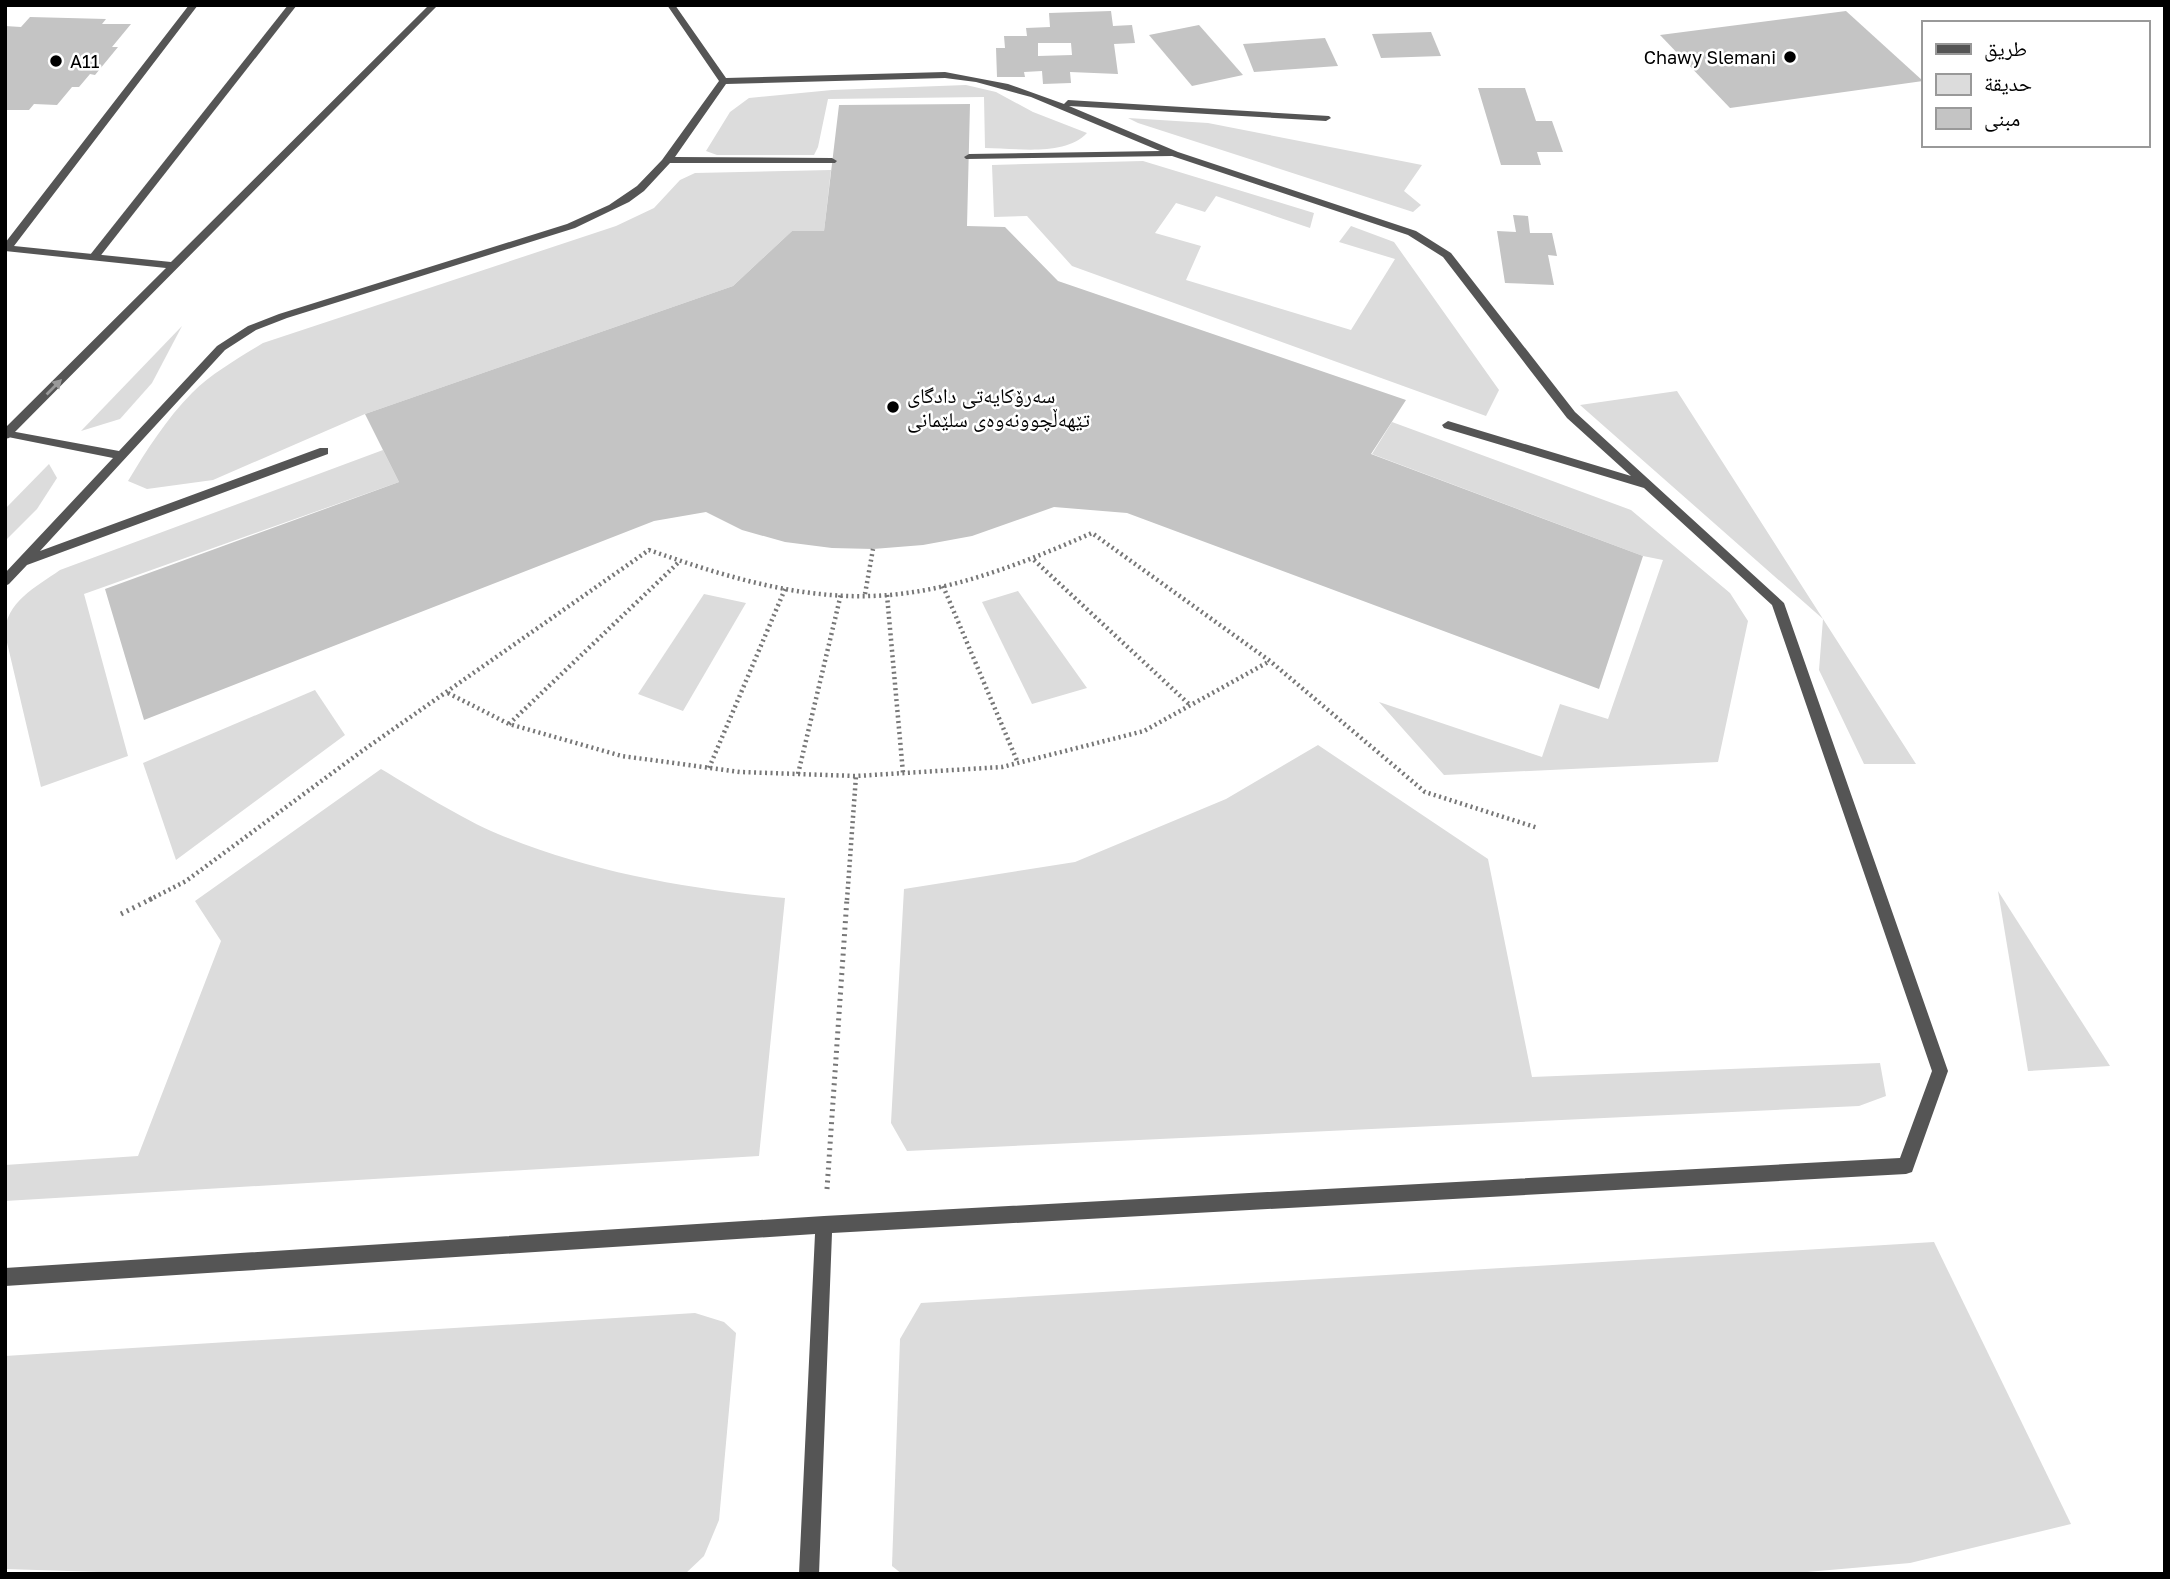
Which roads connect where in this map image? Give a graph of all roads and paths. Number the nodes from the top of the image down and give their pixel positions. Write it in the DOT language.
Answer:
graph roads {
  1 [pos="194,5"];
  2 [pos="293,5"];
  3 [pos="434,5"];
  4 [pos="671,5"];
  5 [pos="723,81"];
  6 [pos="1056,102"];
  7 [pos="1326,118"];
  8 [pos="1174,154"];
  9 [pos="969,157"];
  10 [pos="667,160"];
  11 [pos="832,161"];
  12 [pos="6,248"];
  13 [pos="94,257"];
  14 [pos="176,266"];
  15 [pos="1448,425"];
  16 [pos="6,434"];
  17 [pos="324,451"];
  18 [pos="120,455"];
  19 [pos="1653,487"];
  20 [pos="873,548"];
  21 [pos="1034,560"];
  22 [pos="680,561"];
  23 [pos="22,563"];
  24 [pos="5,581"];
  25 [pos="943,586"];
  26 [pos="785,589"];
  27 [pos="841,594"];
  28 [pos="865,594"];
  29 [pos="887,595"];
  30 [pos="1270,661"];
  31 [pos="448,693"];
  32 [pos="1190,705"];
  33 [pos="509,724"];
  34 [pos="1017,763"];
  35 [pos="709,768"];
  36 [pos="903,773"];
  37 [pos="798,774"];
  38 [pos="856,776"];
  39 [pos="1538,828"];
  40 [pos="121,914"];
  41 [pos="824,1224"];
  42 [pos="5,1277"];
  43 [pos="809,1574"];
  1 -- 12 [label="street"];
  2 -- 13 [label="street"];
  3 -- 14 [label="street"];
  4 -- 5 [label="street"];
  5 -- 6 [label="street"];
  5 -- 10 [label="street"];
  6 -- 7 [label="street"];
  6 -- 8 [label="street"];
  8 -- 9 [label="street"];
  8 -- 19 [label="street"];
  10 -- 11 [label="street"];
  10 -- 18 [label="street"];
  12 -- 13 [label="street"];
  13 -- 14 [label="street"];
  16 -- 14 [label="street, one-way"];
  15 -- 19 [label="street"];
  16 -- 18 [label="street"];
  17 -- 23 [label="street"];
  18 -- 23 [label="street"];
  19 -- 41 [label="street"];
  20 -- 28 [label="path"];
  21 -- 25 [label="path"];
  21 -- 30 [label="path"];
  21 -- 32 [label="path"];
  22 -- 26 [label="path"];
  22 -- 31 [label="path"];
  22 -- 33 [label="path"];
  23 -- 24 [label="street"];
  25 -- 29 [label="path"];
  25 -- 34 [label="path"];
  26 -- 27 [label="path"];
  26 -- 35 [label="path"];
  27 -- 28 [label="path"];
  27 -- 37 [label="path"];
  28 -- 29 [label="path"];
  29 -- 36 [label="path"];
  30 -- 32 [label="path"];
  30 -- 39 [label="path"];
  31 -- 33 [label="path"];
  31 -- 40 [label="path"];
  32 -- 34 [label="path"];
  33 -- 35 [label="path"];
  34 -- 36 [label="path"];
  35 -- 37 [label="path"];
  36 -- 38 [label="path"];
  37 -- 38 [label="path"];
  38 -- 41 [label="path"];
  41 -- 42 [label="street"];
  41 -- 43 [label="street"];
}
